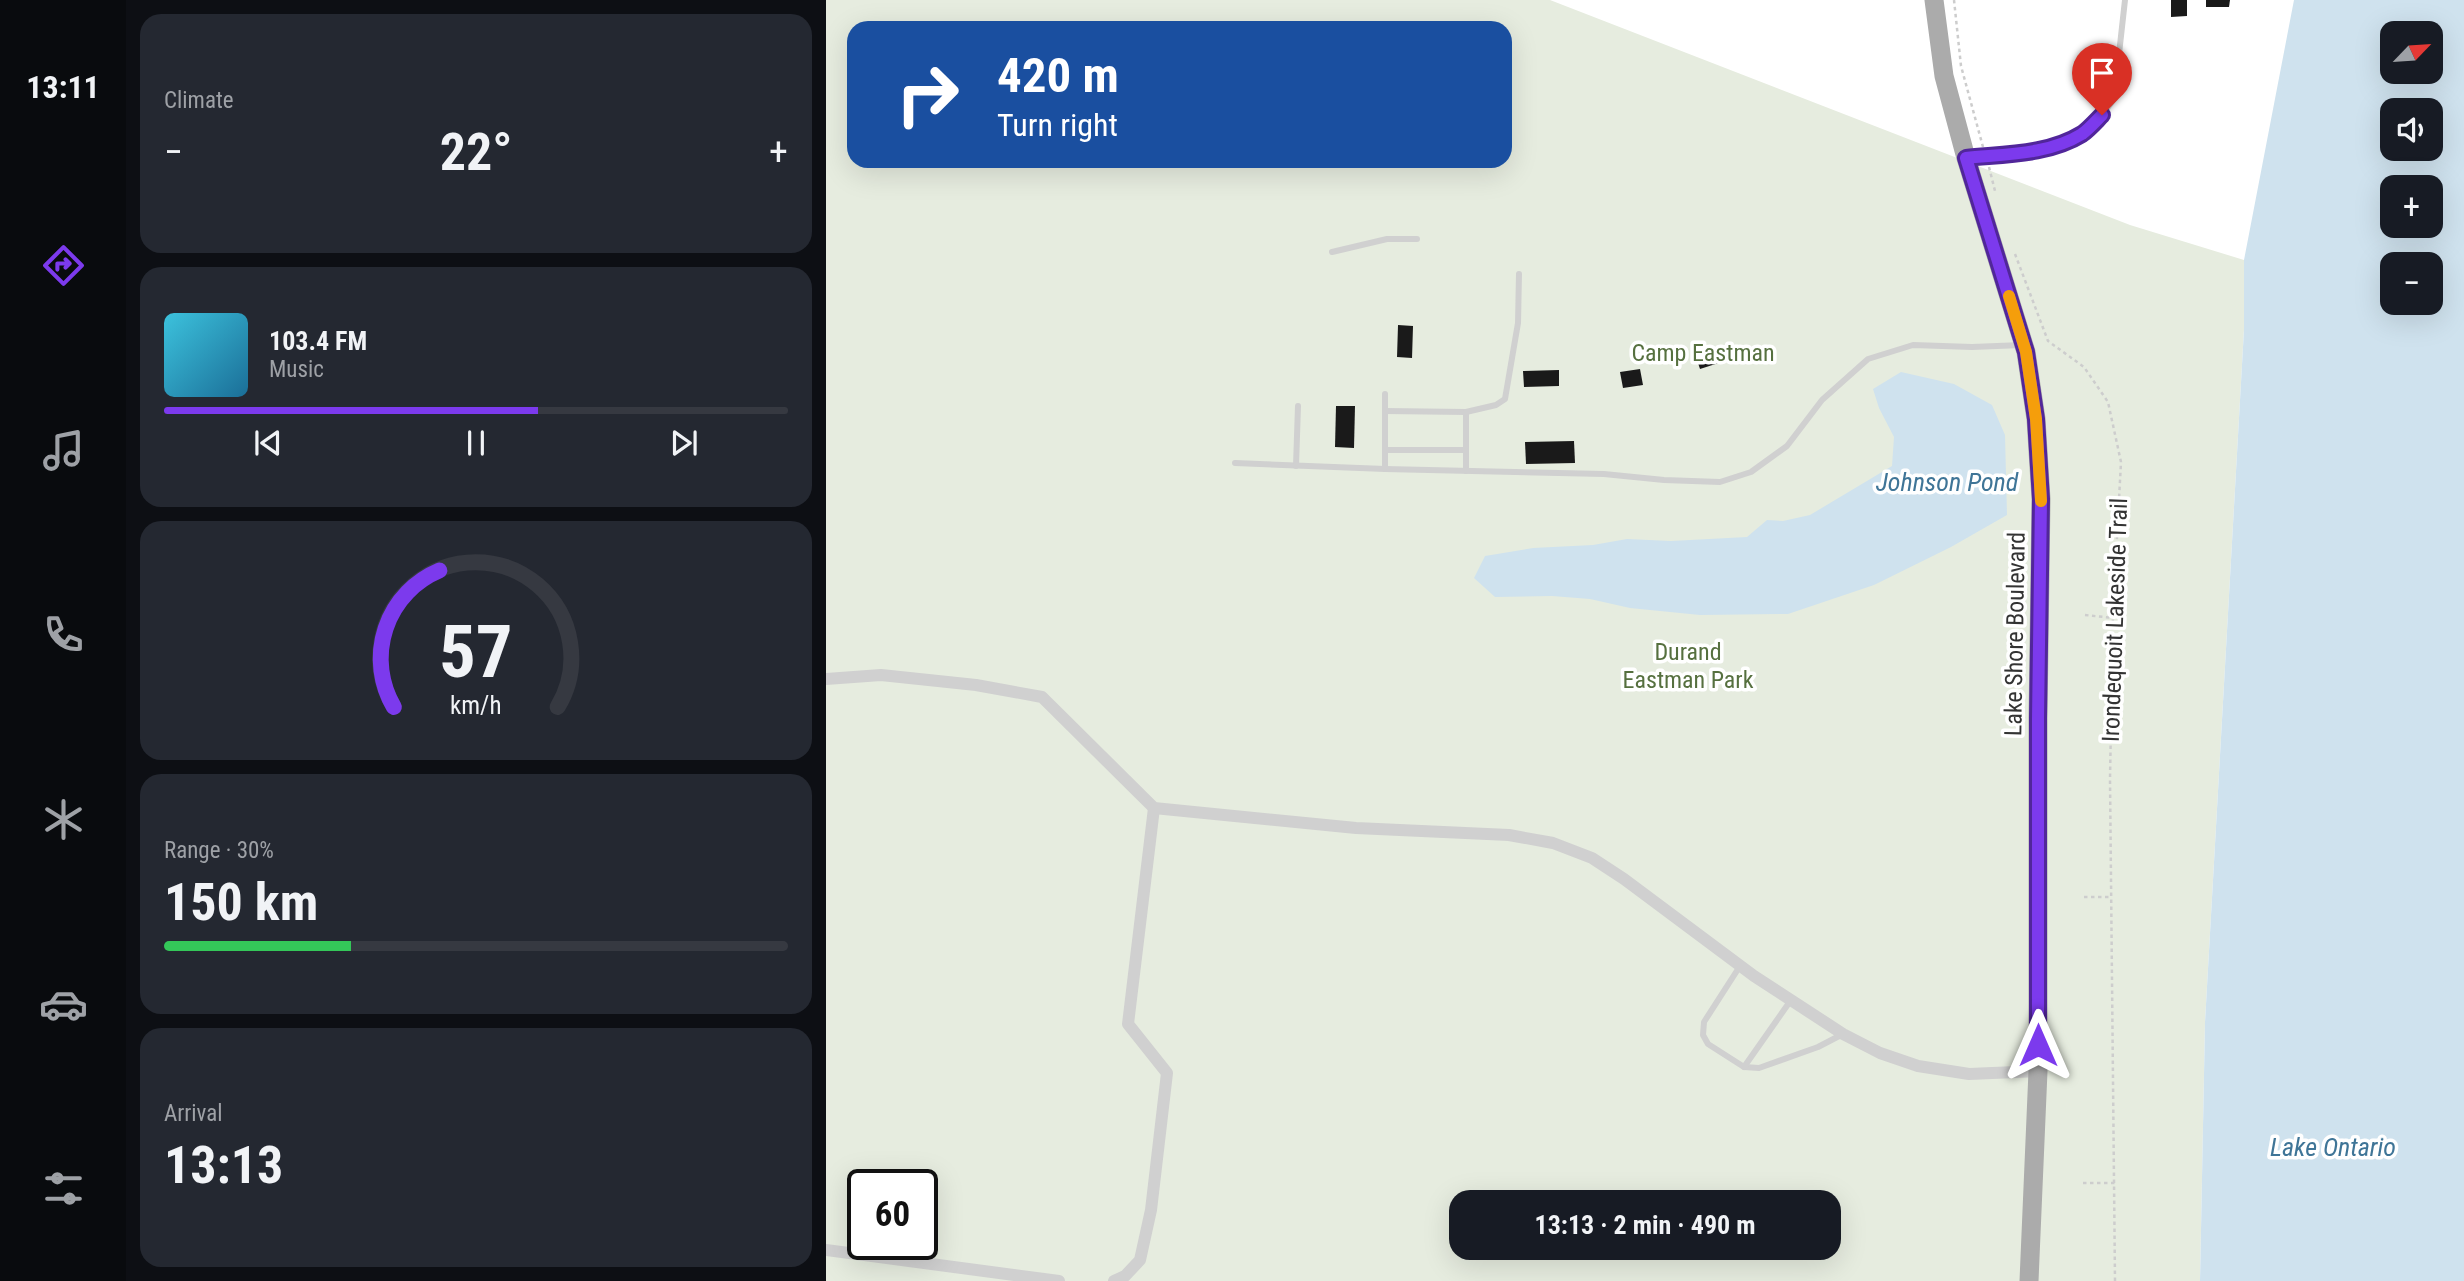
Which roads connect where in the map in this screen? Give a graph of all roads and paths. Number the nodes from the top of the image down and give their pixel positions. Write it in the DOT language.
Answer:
graph roads {
  1 [pos="1934,0"];
  2 [pos="1954,0"];
  3 [pos="2125,0"];
  4 [pos="1976,157"];
  5 [pos="1996,195"];
  6 [pos="1417,239"];
  7 [pos="2011,246"];
  8 [pos="1332,251"];
  9 [pos="1519,274"];
  10 [pos="2024,345"];
  11 [pos="1385,394"];
  12 [pos="1298,406"];
  13 [pos="1385,411"];
  14 [pos="1466,412"];
  15 [pos="1385,450"];
  16 [pos="1465,450"];
  17 [pos="1235,463"];
  18 [pos="1296,466"];
  19 [pos="1385,469"];
  20 [pos="1465,471"];
  21 [pos="2085,615"];
  22 [pos="2113,618"];
  23 [pos="826,679"];
  24 [pos="1154,808"];
  25 [pos="2084,897"];
  26 [pos="2111,897"];
  27 [pos="1740,966"];
  28 [pos="1791,1000"];
  29 [pos="1843,1034"];
  30 [pos="1744,1067"];
  31 [pos="2038,1071"];
  32 [pos="2083,1183"];
  33 [pos="2115,1183"];
  34 [pos="826,1250"];
  35 [pos="1059,1281"];
  36 [pos="1114,1281"];
  37 [pos="2029,1281"];
  38 [pos="2115,1281"];
  1 -- 4 [label="main road, Lake Shore Boulevard"];
  2 -- 4 [label="path"];
  3 -- 4 [label="lane"];
  4 -- 5 [label="path"];
  4 -- 10 [label="main road, Lake Shore Boulevard"];
  6 -- 8 [label="lane"];
  7 -- 22 [label="path, Irondequoit Lakeside Trail"];
  9 -- 14 [label="lane"];
  10 -- 20 [label="lane"];
  10 -- 31 [label="main road, Lake Shore Boulevard"];
  11 -- 13 [label="lane"];
  12 -- 18 [label="lane"];
  13 -- 14 [label="lane"];
  13 -- 15 [label="lane"];
  14 -- 16 [label="lane"];
  15 -- 16 [label="lane"];
  15 -- 19 [label="lane"];
  16 -- 20 [label="lane"];
  17 -- 18 [label="lane"];
  18 -- 19 [label="lane"];
  19 -- 20 [label="lane"];
  21 -- 22 [label="path"];
  22 -- 26 [label="path, Irondequoit Lakeside Trail"];
  23 -- 24 [label="street"];
  24 -- 27 [label="street"];
  24 -- 36 [label="street"];
  25 -- 26 [label="path"];
  26 -- 33 [label="path, Irondequoit Lakeside Trail"];
  27 -- 28 [label="street"];
  27 -- 30 [label="lane"];
  28 -- 29 [label="street"];
  28 -- 30 [label="lane"];
  29 -- 30 [label="lane"];
  29 -- 31 [label="street"];
  31 -- 37 [label="main road, Lake Shore Boulevard"];
  32 -- 33 [label="path"];
  33 -- 38 [label="path, Irondequoit Lakeside Trail"];
  34 -- 35 [label="street"];
}
